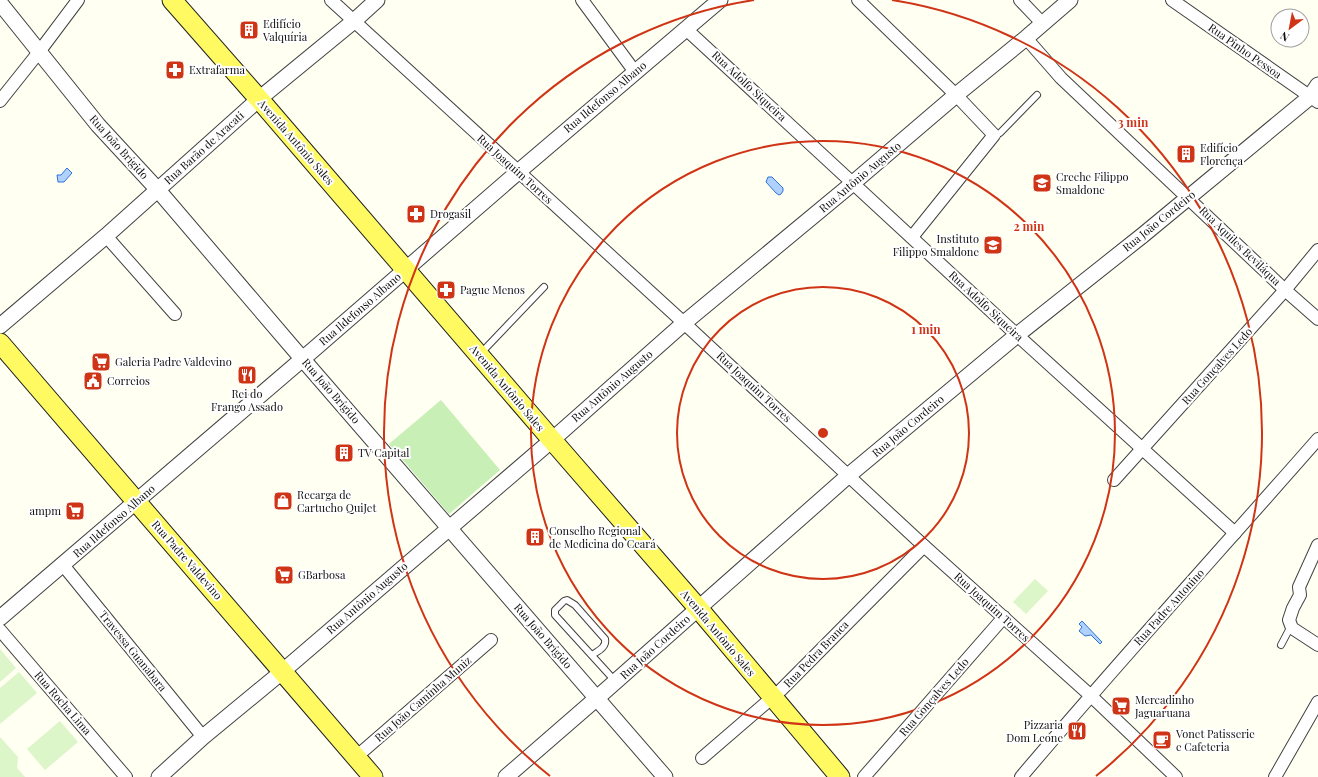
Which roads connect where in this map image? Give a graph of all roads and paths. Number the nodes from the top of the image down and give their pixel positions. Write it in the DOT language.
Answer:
graph roads {
  1 [pos="78,0"];
  2 [pos="172,0"];
  3 [pos="331,0"];
  4 [pos="377,0"];
  5 [pos="582,0"];
  6 [pos="720,0"];
  7 [pos="858,0"];
  8 [pos="1020,0"];
  9 [pos="1070,0"];
  10 [pos="1172,0"];
  11 [pos="0,3"];
  12 [pos="354,21"];
  13 [pos="1042,23"];
  14 [pos="686,29"];
  15 [pos="1026,38"];
  16 [pos="39,52"];
  17 [pos="635,72"];
  18 [pos="1315,94"];
  19 [pos="956,95"];
  20 [pos="1037,96"];
  21 [pos="259,99"];
  22 [pos="0,102"];
  23 [pos="994,135"];
  24 [pos="518,172"];
  25 [pos="853,183"];
  26 [pos="158,190"];
  27 [pos="1188,197"];
  28 [pos="106,236"];
  29 [pos="912,237"];
  30 [pos="1318,250"];
  31 [pos="404,269"];
  32 [pos="544,287"];
  33 [pos="1285,290"];
  34 [pos="175,314"];
  35 [pos="1318,319"];
  36 [pos="684,323"];
  37 [pos="0,326"];
  38 [pos="1017,335"];
  39 [pos="0,343"];
  40 [pos="479,354"];
  41 [pos="303,359"];
  42 [pos="1318,439"];
  43 [pos="552,440"];
  44 [pos="1142,449"];
  45 [pos="849,475"];
  46 [pos="1114,480"];
  47 [pos="136,501"];
  48 [pos="449,528"];
  49 [pos="1235,533"];
  50 [pos="1318,545"];
  51 [pos="924,546"];
  52 [pos="63,565"];
  53 [pos="698,608"];
  54 [pos="1004,617"];
  55 [pos="0,618"];
  56 [pos="1291,626"];
  57 [pos="0,630"];
  58 [pos="490,640"];
  59 [pos="1281,644"];
  60 [pos="1318,645"];
  61 [pos="592,655"];
  62 [pos="283,671"];
  63 [pos="616,682"];
  64 [pos="1090,695"];
  65 [pos="598,698"];
  66 [pos="773,698"];
  67 [pos="1318,702"];
  68 [pos="204,737"];
  69 [pos="356,757"];
  70 [pos="702,758"];
  71 [pos="126,777"];
  72 [pos="159,777"];
  73 [pos="373,777"];
  74 [pos="506,777"];
  75 [pos="665,777"];
  76 [pos="840,777"];
  77 [pos="864,777"];
  78 [pos="1021,777"];
  79 [pos="1176,777"];
  80 [pos="1275,777"];
  1 -- 16 [label="street"];
  2 -- 21 [label="main road, Avenida Antônio Sales"];
  3 -- 12 [label="street, Rua Joaquim Torres"];
  4 -- 12 [label="street, Rua Barão de Aracati"];
  5 -- 17 [label="street"];
  6 -- 14 [label="street, Rua Ildefonso Albano"];
  7 -- 19 [label="street"];
  8 -- 13 [label="street"];
  9 -- 13 [label="street, Rua Antônio Augusto"];
  10 -- 18 [label="street, Rua Pinho Pessoa"];
  11 -- 16 [label="street, Rua João Brígido"];
  12 -- 21 [label="street, Rua Barão de Aracati"];
  12 -- 24 [label="street, Rua Joaquim Torres"];
  13 -- 15 [label="street, Rua Antônio Augusto"];
  14 -- 17 [label="street, Rua Ildefonso Albano"];
  14 -- 25 [label="street, Rua Adolfo Siqueira"];
  15 -- 19 [label="street, Rua Antônio Augusto"];
  15 -- 27 [label="street, Rua Aquiles Beviláqua"];
  16 -- 22 [label="street"];
  16 -- 26 [label="street, Rua João Brígido"];
  17 -- 24 [label="street, Rua Ildefonso Albano"];
  18 -- 27 [label="street, Rua João Cordeiro"];
  19 -- 23 [label="street"];
  19 -- 25 [label="street, Rua Antônio Augusto"];
  20 -- 23 [label="lane"];
  21 -- 26 [label="street, Rua Barão de Aracati"];
  21 -- 31 [label="main road, Avenida Antônio Sales"];
  23 -- 29 [label="street"];
  24 -- 31 [label="street, Rua Ildefonso Albano"];
  24 -- 36 [label="street, Rua Joaquim Torres"];
  25 -- 29 [label="street, Rua Adolfo Siqueira"];
  25 -- 36 [label="street, Rua Antônio Augusto"];
  26 -- 28 [label="street, Rua Barão de Aracati"];
  26 -- 41 [label="street, Rua João Brígido"];
  27 -- 33 [label="street, Rua Aquiles Beviláqua"];
  27 -- 38 [label="street, Rua João Cordeiro"];
  28 -- 34 [label="street"];
  28 -- 37 [label="street, Rua Barão de Aracati"];
  29 -- 38 [label="street, Rua Adolfo Siqueira"];
  30 -- 33 [label="street, Rua Gonçalves Ledo"];
  31 -- 40 [label="main road, Avenida Antônio Sales"];
  31 -- 41 [label="street, Rua Ildefonso Albano"];
  32 -- 40 [label="lane"];
  33 -- 35 [label="street, Rua Aquiles Beviláqua"];
  33 -- 44 [label="street, Rua Gonçalves Ledo"];
  36 -- 43 [label="street, Rua Antônio Augusto"];
  36 -- 45 [label="street, Rua Joaquim Torres"];
  38 -- 44 [label="street, Rua Adolfo Siqueira"];
  38 -- 45 [label="street, Rua João Cordeiro"];
  39 -- 47 [label="main road, Rua Padre Valdevino"];
  40 -- 43 [label="main road, Avenida Antônio Sales"];
  41 -- 47 [label="street, Rua Ildefonso Albano"];
  41 -- 48 [label="street, Rua João Brígido"];
  42 -- 49 [label="street, Rua Padre Antonino"];
  43 -- 48 [label="street, Rua Antônio Augusto"];
  43 -- 53 [label="main road, Avenida Antônio Sales"];
  44 -- 46 [label="street, Rua Gonçalves Ledo"];
  44 -- 49 [label="street, Rua Adolfo Siqueira"];
  45 -- 51 [label="street, Rua Joaquim Torres"];
  45 -- 53 [label="street, Rua João Cordeiro"];
  47 -- 52 [label="street, Rua Ildefonso Albano"];
  47 -- 62 [label="main road, Rua Padre Valdevino"];
  48 -- 62 [label="street, Rua Antônio Augusto"];
  48 -- 65 [label="street, Rua João Brígido"];
  49 -- 64 [label="street, Rua Padre Antonino"];
  50 -- 56 [label="street"];
  51 -- 54 [label="street, Rua Joaquim Torres"];
  51 -- 66 [label="street, Rua Pedra Branca"];
  52 -- 55 [label="street, Rua Ildefonso Albano"];
  52 -- 68 [label="street, Travessa Guanabara"];
  53 -- 63 [label="street, Rua João Cordeiro"];
  53 -- 66 [label="main road, Avenida Antônio Sales"];
  54 -- 64 [label="street, Rua Joaquim Torres"];
  54 -- 77 [label="street, Rua Gonçalves Ledo"];
  56 -- 59 [label="lane"];
  56 -- 60 [label="street"];
  57 -- 71 [label="street, Rua Rocha Lima"];
  58 -- 69 [label="street, Rua João Caminha Muniz"];
  61 -- 61 [label="lane"];
  61 -- 63 [label="lane"];
  62 -- 68 [label="street, Rua Antônio Augusto"];
  62 -- 69 [label="main road, Rua Padre Valdevino"];
  63 -- 65 [label="street, Rua João Cordeiro"];
  64 -- 78 [label="street, Rua Padre Antonino"];
  64 -- 79 [label="street, Rua Joaquim Torres"];
  65 -- 74 [label="street, Rua João Cordeiro"];
  65 -- 75 [label="street, Rua João Brígido"];
  66 -- 70 [label="street, Rua Pedra Branca"];
  66 -- 76 [label="main road, Avenida Antônio Sales"];
  67 -- 80 [label="street"];
  68 -- 72 [label="street, Rua Antônio Augusto"];
  69 -- 73 [label="main road, Rua Padre Valdevino"];
}
